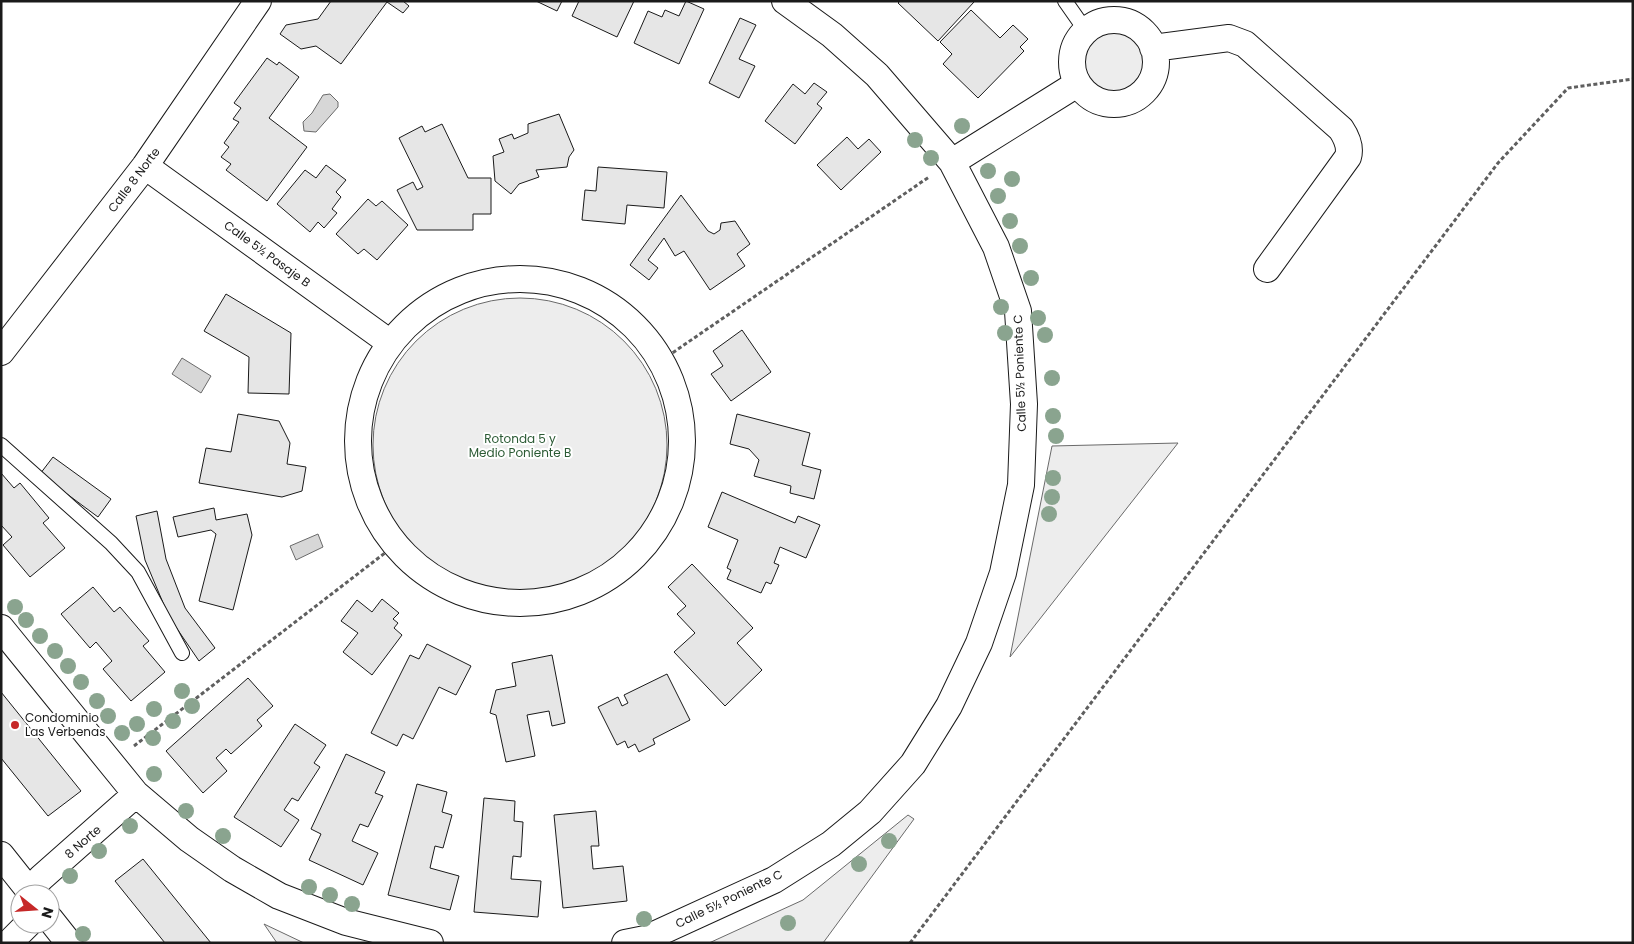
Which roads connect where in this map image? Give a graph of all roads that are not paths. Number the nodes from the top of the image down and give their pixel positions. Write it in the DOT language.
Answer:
graph roads {
  1 [pos="258,1"];
  2 [pos="784,1"];
  3 [pos="1065,1"];
  4 [pos="1086,31"];
  5 [pos="1153,48"];
  6 [pos="1077,84"];
  7 [pos="952,162"];
  8 [pos="146,166"];
  9 [pos="1267,270"];
  10 [pos="389,342"];
  11 [pos="1,352"];
  12 [pos="1,445"];
  13 [pos="1,628"];
  14 [pos="182,653"];
  15 [pos="136,794"];
  16 [pos="1,855"];
  17 [pos="25,884"];
  18 [pos="37,884"];
  19 [pos="60,932"];
  20 [pos="18,934"];
  21 [pos="638,941"];
  22 [pos="424,942"];
  23 [pos="9,943"];
  24 [pos="69,943"];
  1 -- 8 [label="street, Calle 8 Norte"];
  2 -- 7 [label="street, Calle 5½ Poniente C"];
  3 -- 4 [label="lane"];
  4 -- 5 [label="street"];
  4 -- 6 [label="street"];
  5 -- 6 [label="street"];
  5 -- 9 [label="street"];
  6 -- 7 [label="street"];
  7 -- 21 [label="street, Calle 5½ Poniente C"];
  8 -- 10 [label="street, Calle 5½ Pasaje B"];
  8 -- 11 [label="street, Calle 8 Norte"];
  10 -- 10 [label="street"];
  12 -- 14 [label="lane"];
  13 -- 15 [label="street"];
  15 -- 18 [label="street, 8 Norte"];
  15 -- 22 [label="street"];
  16 -- 17 [label="street"];
  19 -- 24 [label="street"];
  20 -- 23 [label="street"];
}
